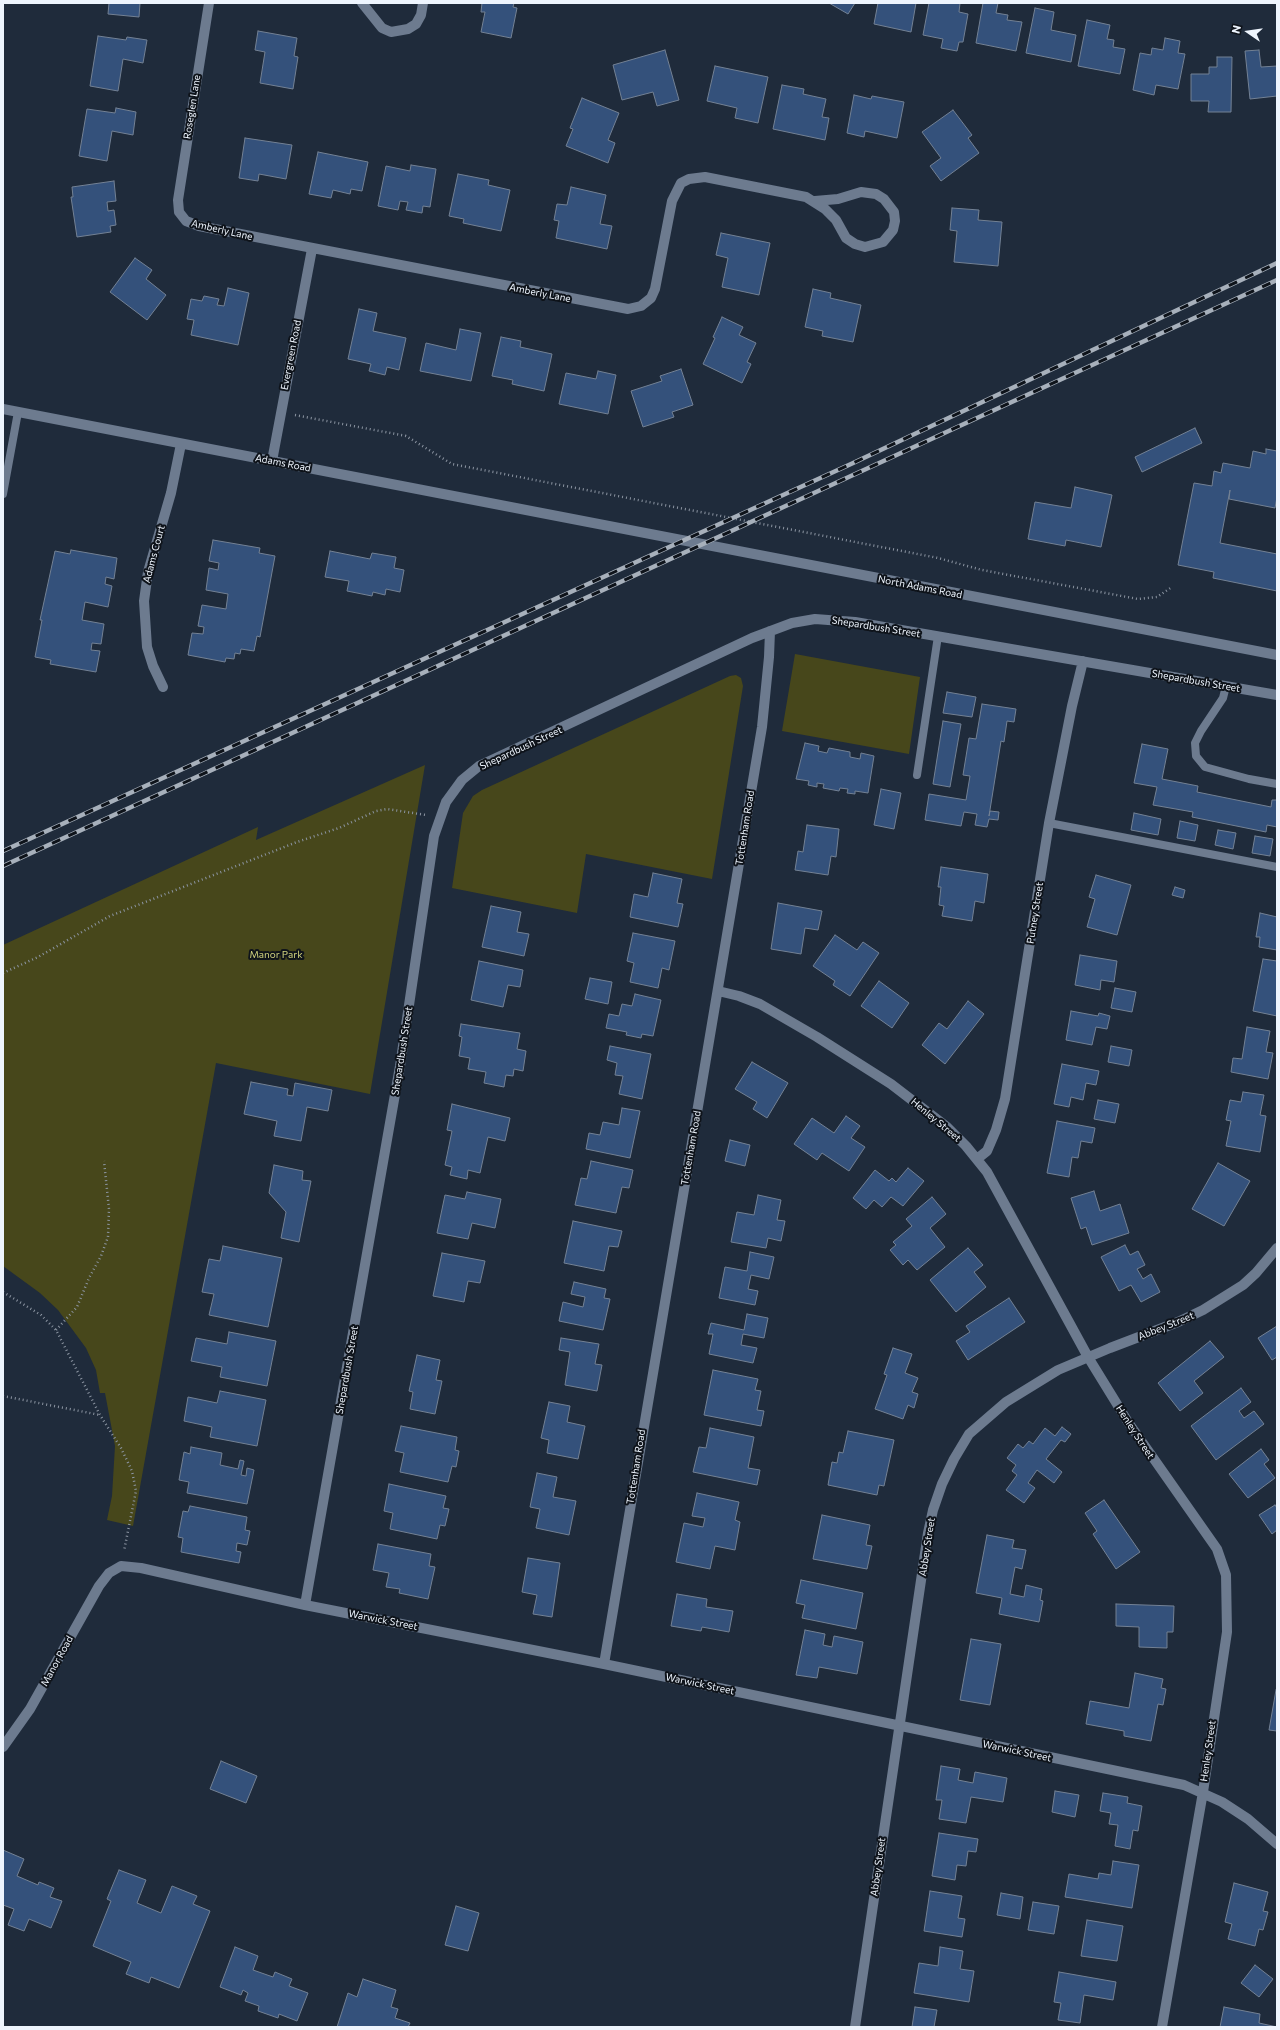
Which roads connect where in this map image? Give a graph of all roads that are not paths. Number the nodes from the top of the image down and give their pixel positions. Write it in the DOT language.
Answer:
graph roads {
  1 [pos="209,3"];
  2 [pos="362,3"];
  3 [pos="423,3"];
  4 [pos="815,201"];
  5 [pos="179,212"];
  6 [pos="312,249"];
  7 [pos="3,409"];
  8 [pos="18,412"];
  9 [pos="181,444"];
  10 [pos="272,461"];
  11 [pos="3,494"];
  12 [pos="563,518"];
  13 [pos="770,631"];
  14 [pos="938,636"];
  15 [pos="1277,655"];
  16 [pos="1082,661"];
  17 [pos="1226,686"];
  18 [pos="163,687"];
  19 [pos="1277,695"];
  20 [pos="917,775"];
  21 [pos="1277,784"];
  22 [pos="1049,823"];
  23 [pos="1277,867"];
  24 [pos="718,991"];
  25 [pos="977,1159"];
  26 [pos="1277,1248"];
  27 [pos="1088,1357"];
  28 [pos="109,1573"];
  29 [pos="305,1605"];
  30 [pos="604,1664"];
  31 [pos="899,1726"];
  32 [pos="3,1747"];
  33 [pos="1203,1792"];
  34 [pos="1277,1844"];
  35 [pos="855,2027"];
  36 [pos="1162,2027"];
  1 -- 5 [label="street, Roseglen Lane"];
  2 -- 3 [label="street"];
  4 -- 4 [label="street, Amberly Lane"];
  4 -- 6 [label="street, Amberly Lane"];
  5 -- 6 [label="street, Amberly Lane"];
  6 -- 10 [label="street, Evergreen Road"];
  7 -- 8 [label="street, Adams Road"];
  8 -- 9 [label="street, Adams Road"];
  8 -- 11 [label="lane"];
  9 -- 10 [label="street, Adams Road"];
  9 -- 18 [label="street, Adams Court"];
  10 -- 12 [label="street, Adams Road"];
  12 -- 15 [label="street, North Adams Road"];
  13 -- 14 [label="street, Shepardbush Street"];
  13 -- 24 [label="street, Tottenham Road"];
  13 -- 29 [label="street, Shepardbush Street"];
  14 -- 16 [label="street, Shepardbush Street"];
  14 -- 20 [label="lane"];
  16 -- 17 [label="street, Shepardbush Street"];
  16 -- 22 [label="street, Putney Street"];
  17 -- 19 [label="street, Shepardbush Street"];
  17 -- 21 [label="lane"];
  22 -- 23 [label="lane"];
  22 -- 25 [label="street, Putney Street"];
  24 -- 25 [label="street, Henley Street"];
  24 -- 30 [label="street, Tottenham Road"];
  25 -- 27 [label="street, Henley Street"];
  26 -- 27 [label="street, Abbey Street"];
  27 -- 31 [label="street, Abbey Street"];
  27 -- 33 [label="street, Henley Street"];
  28 -- 29 [label="street, Warwick Street"];
  28 -- 32 [label="street, Manor Road"];
  29 -- 30 [label="street, Warwick Street"];
  30 -- 31 [label="street, Warwick Street"];
  31 -- 33 [label="street, Warwick Street"];
  31 -- 35 [label="street, Abbey Street"];
  33 -- 34 [label="street, Warwick Street"];
  33 -- 36 [label="street, Henley Street"];
}
